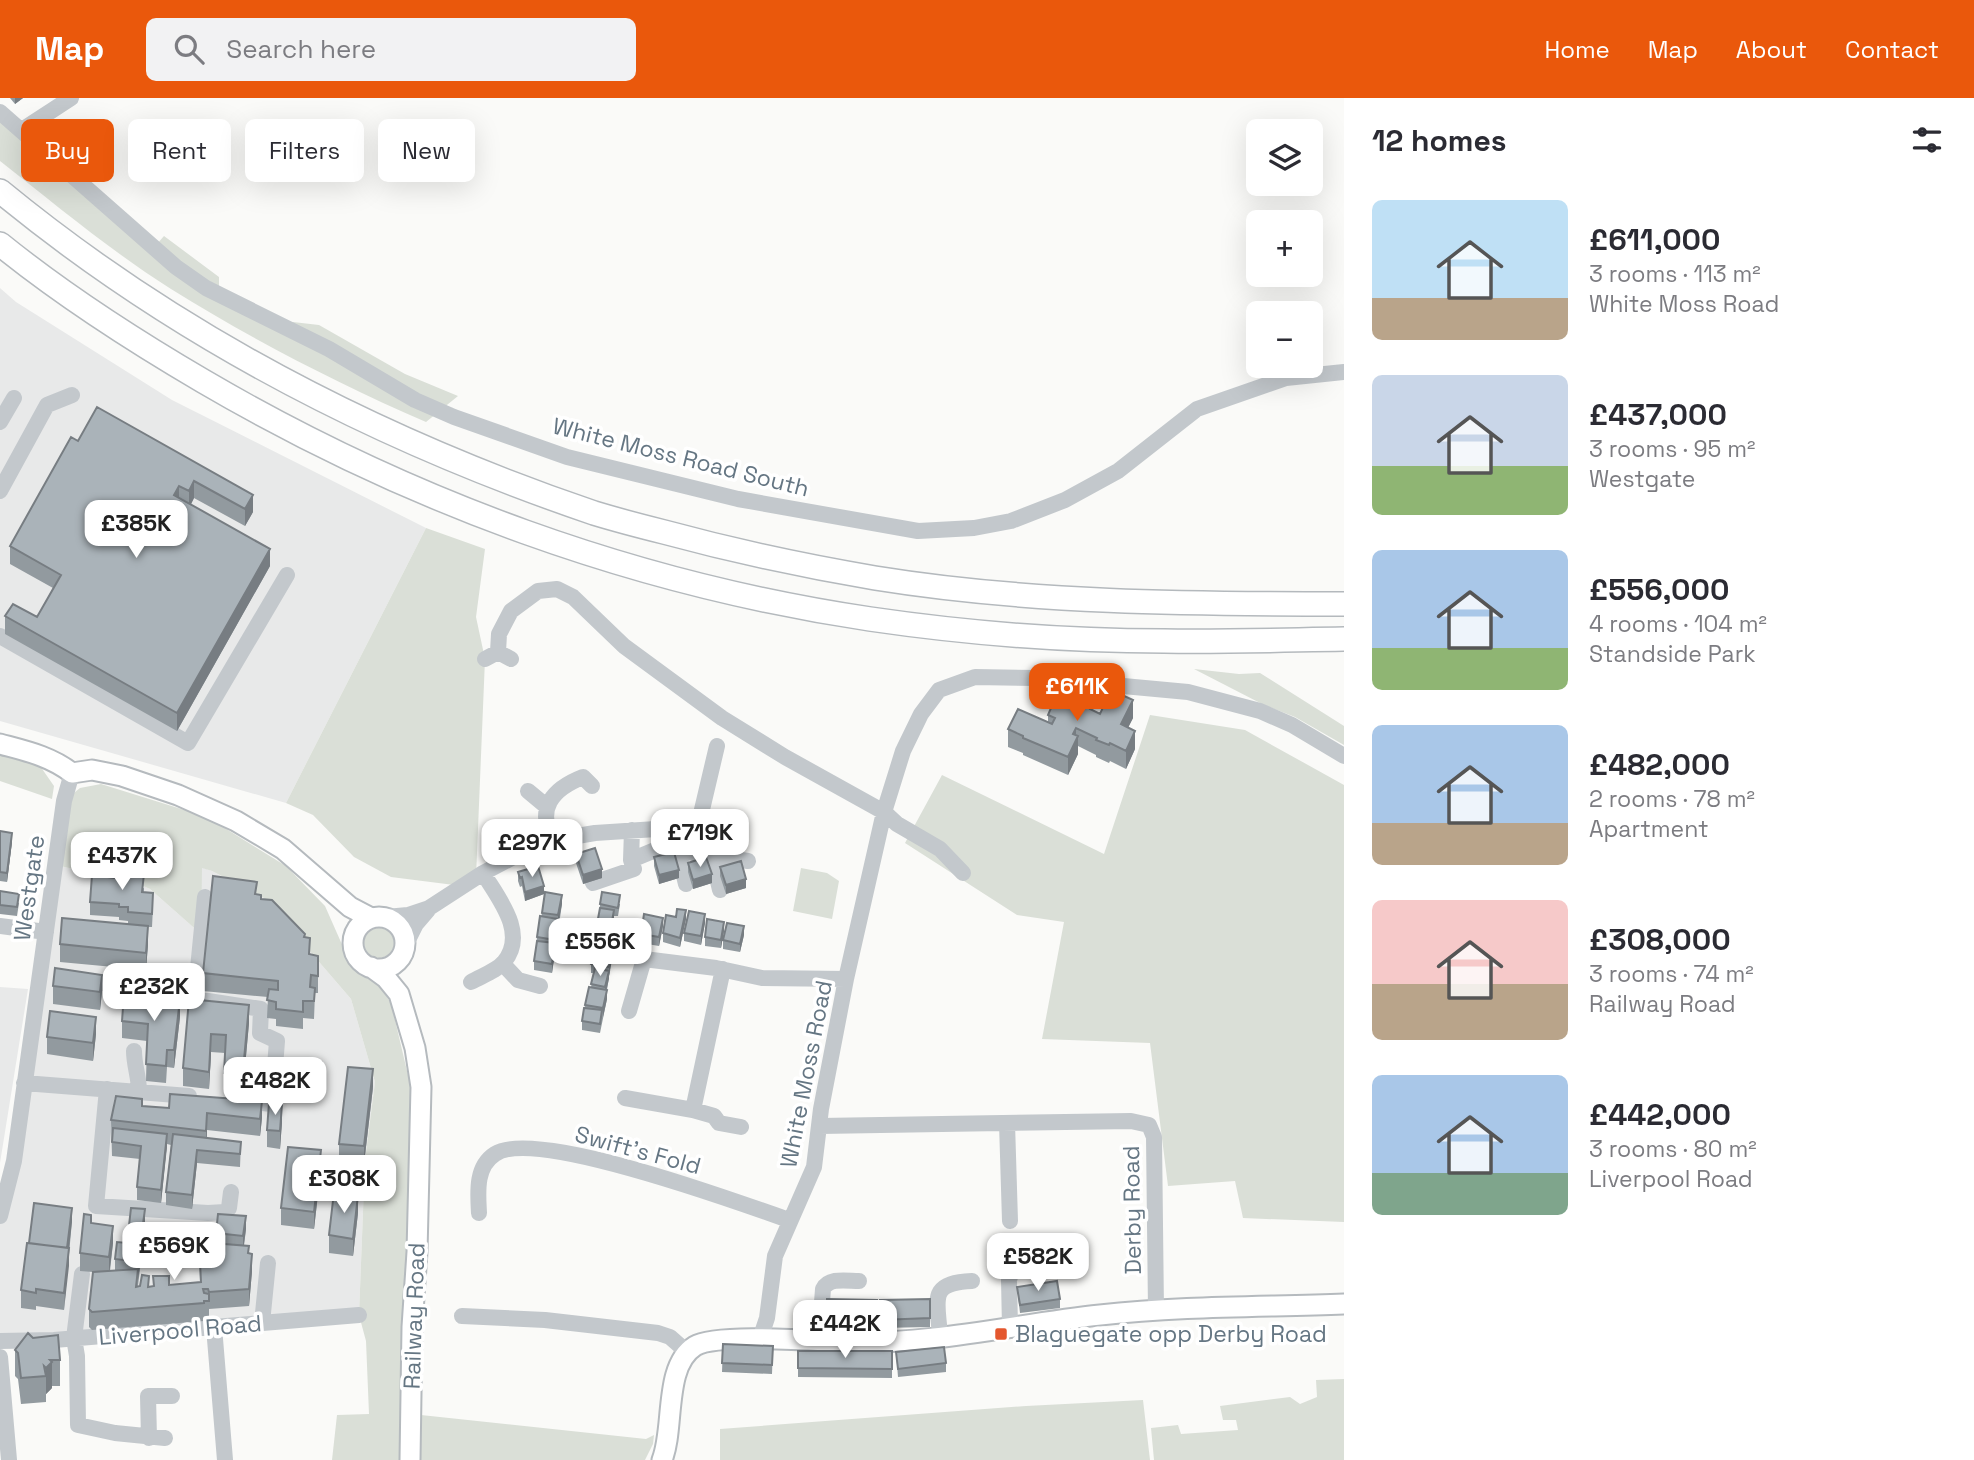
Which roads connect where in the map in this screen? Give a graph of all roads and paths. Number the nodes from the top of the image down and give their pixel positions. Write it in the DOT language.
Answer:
graph roads {
  1 [pos="71,98"];
  2 [pos="0,112"];
  3 [pos="39,119"];
  4 [pos="21,129"];
  5 [pos="80,182"];
  6 [pos="0,191"];
  7 [pos="0,244"];
  8 [pos="1344,372"];
  9 [pos="72,395"];
  10 [pos="14,398"];
  11 [pos="0,422"];
  12 [pos="0,491"];
  13 [pos="287,575"];
  14 [pos="1344,604"];
  15 [pos="0,636"];
  16 [pos="1344,639"];
  17 [pos="498,657"];
  18 [pos="0,744"];
  19 [pos="716,746"];
  20 [pos="1344,756"];
  21 [pos="72,773"];
  22 [pos="586,776"];
  23 [pos="528,791"];
  24 [pos="547,806"];
  25 [pos="884,812"];
  26 [pos="632,830"];
  27 [pos="552,841"];
  28 [pos="678,851"];
  29 [pos="712,856"];
  30 [pos="748,861"];
  31 [pos="633,864"];
  32 [pos="483,873"];
  33 [pos="963,873"];
  34 [pos="593,883"];
  35 [pos="685,884"];
  36 [pos="327,888"];
  37 [pos="720,890"];
  38 [pos="205,897"];
  39 [pos="429,908"];
  40 [pos="378,917"];
  41 [pos="0,926"];
  42 [pos="46,932"];
  43 [pos="353,941"];
  44 [pos="404,950"];
  45 [pos="503,964"];
  46 [pos="370,967"];
  47 [pos="723,969"];
  48 [pos="54,976"];
  49 [pos="846,979"];
  50 [pos="471,982"];
  51 [pos="540,986"];
  52 [pos="133,987"];
  53 [pos="404,1005"];
  54 [pos="629,1011"];
  55 [pos="134,1051"];
  56 [pos="24,1083"];
  57 [pos="107,1089"];
  58 [pos="139,1091"];
  59 [pos="205,1097"];
  60 [pos="625,1098"];
  61 [pos="232,1100"];
  62 [pos="693,1110"];
  63 [pos="1007,1123"];
  64 [pos="820,1126"];
  65 [pos="741,1127"];
  66 [pos="231,1192"];
  67 [pos="478,1213"];
  68 [pos="1005,1215"];
  69 [pos="0,1216"];
  70 [pos="789,1220"];
  71 [pos="1067,1257"];
  72 [pos="268,1263"];
  73 [pos="82,1274"];
  74 [pos="859,1281"];
  75 [pos="972,1281"];
  76 [pos="1344,1304"];
  77 [pos="1156,1311"];
  78 [pos="359,1315"];
  79 [pos="462,1316"];
  80 [pos="262,1323"];
  81 [pos="215,1327"];
  82 [pos="1010,1327"];
  83 [pos="940,1337"];
  84 [pos="74,1338"];
  85 [pos="760,1339"];
  86 [pos="0,1341"];
  87 [pos="818,1341"];
  88 [pos="687,1352"];
  89 [pos="0,1357"];
  90 [pos="172,1396"];
  91 [pos="9,1460"];
  92 [pos="225,1460"];
  93 [pos="410,1460"];
  94 [pos="662,1460"];
  1 -- 3 [label="street"];
  2 -- 4 [label="street, White Moss Road South"];
  5 -- 8 [label="street, White Moss Road South"];
  6 -- 14 [label="highway"];
  7 -- 16 [label="highway"];
  9 -- 12 [label="street"];
  10 -- 11 [label="street"];
  13 -- 15 [label="street"];
  17 -- 25 [label="street"];
  18 -- 21 [label="main road"];
  19 -- 26 [label="street"];
  20 -- 25 [label="street, White Moss Road"];
  21 -- 36 [label="main road"];
  21 -- 42 [label="street, Westgate"];
  22 -- 24 [label="street"];
  23 -- 24 [label="street"];
  24 -- 27 [label="street"];
  25 -- 33 [label="street"];
  25 -- 49 [label="street, White Moss Road"];
  26 -- 27 [label="street"];
  26 -- 31 [label="street"];
  27 -- 32 [label="street"];
  28 -- 29 [label="street"];
  28 -- 31 [label="street"];
  28 -- 35 [label="street"];
  29 -- 30 [label="street"];
  29 -- 37 [label="street"];
  31 -- 34 [label="street"];
  32 -- 39 [label="street"];
  32 -- 45 [label="street"];
  36 -- 40 [label="main road"];
  36 -- 43 [label="main road"];
  38 -- 61 [label="street"];
  39 -- 40 [label="street"];
  39 -- 44 [label="street"];
  40 -- 43 [label="main road"];
  40 -- 44 [label="main road"];
  41 -- 42 [label="street"];
  42 -- 48 [label="street, Westgate"];
  43 -- 46 [label="main road"];
  44 -- 46 [label="main road"];
  44 -- 53 [label="main road, Railway Road"];
  45 -- 50 [label="street"];
  45 -- 51 [label="street"];
  46 -- 53 [label="main road, Railway Road"];
  47 -- 49 [label="street"];
  47 -- 54 [label="street"];
  47 -- 62 [label="street"];
  48 -- 52 [label="street"];
  48 -- 56 [label="street, Westgate"];
  49 -- 64 [label="street, White Moss Road"];
  53 -- 93 [label="main road, Railway Road"];
  55 -- 58 [label="street"];
  56 -- 57 [label="street"];
  56 -- 69 [label="street, Westgate"];
  57 -- 58 [label="street"];
  57 -- 66 [label="street"];
  58 -- 59 [label="street"];
  60 -- 62 [label="street"];
  62 -- 65 [label="street"];
  63 -- 64 [label="street, Derby Road"];
  63 -- 68 [label="street"];
  63 -- 77 [label="street, Derby Road"];
  64 -- 70 [label="street, White Moss Road"];
  67 -- 70 [label="street, Swift's Fold"];
  70 -- 85 [label="street, White Moss Road"];
  71 -- 82 [label="street"];
  72 -- 80 [label="street"];
  73 -- 84 [label="street"];
  74 -- 87 [label="street"];
  75 -- 83 [label="street"];
  76 -- 77 [label="main road"];
  77 -- 82 [label="main road"];
  78 -- 80 [label="street, Liverpool Road"];
  79 -- 88 [label="street"];
  80 -- 81 [label="street, Liverpool Road"];
  81 -- 84 [label="street, Liverpool Road"];
  81 -- 92 [label="street"];
  82 -- 83 [label="main road"];
  83 -- 87 [label="main road"];
  84 -- 86 [label="street, Liverpool Road"];
  84 -- 90 [label="street"];
  85 -- 87 [label="main road"];
  85 -- 88 [label="main road"];
  88 -- 94 [label="main road"];
  89 -- 91 [label="street"];
}
